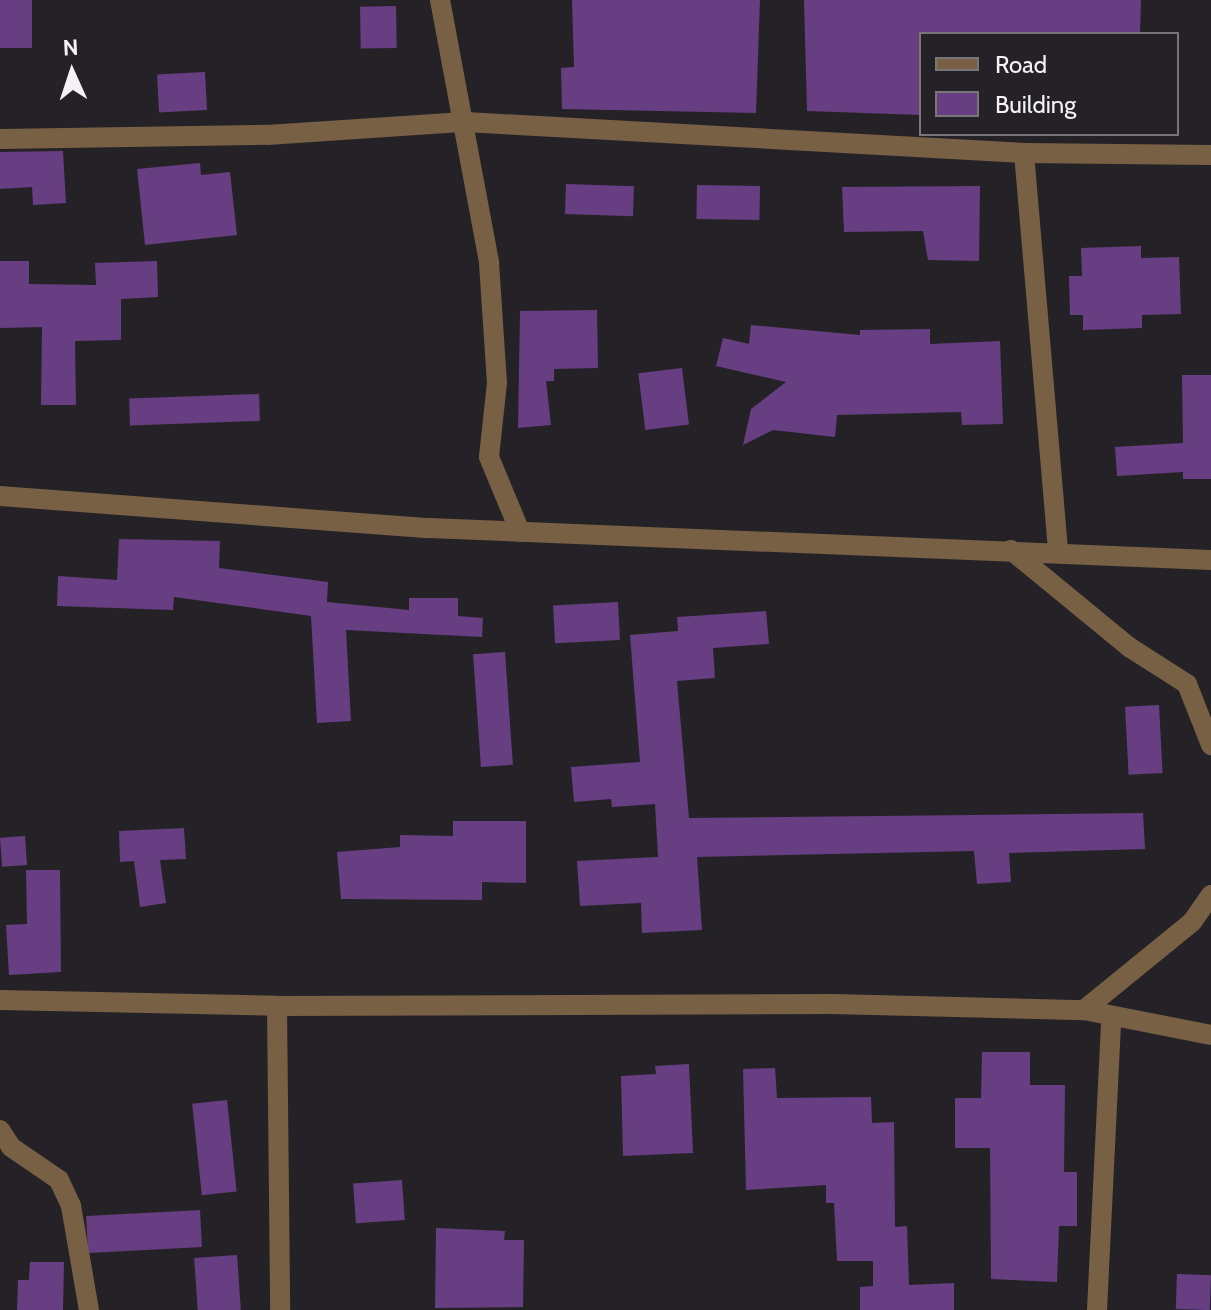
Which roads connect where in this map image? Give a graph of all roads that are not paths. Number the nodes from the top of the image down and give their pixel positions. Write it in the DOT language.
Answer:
graph roads {
  1 [pos="440,0"];
  2 [pos="465,122"];
  3 [pos="0,139"];
  4 [pos="1024,153"];
  5 [pos="1211,155"];
  6 [pos="0,496"];
  7 [pos="520,532"];
  8 [pos="1011,550"];
  9 [pos="1058,552"];
  10 [pos="1211,560"];
  11 [pos="1211,745"];
  12 [pos="1211,895"];
  13 [pos="0,1000"];
  14 [pos="277,1006"];
  15 [pos="1084,1010"];
  16 [pos="1111,1019"];
  17 [pos="1211,1035"];
  18 [pos="0,1130"];
  19 [pos="89,1310"];
  20 [pos="280,1310"];
  21 [pos="1097,1310"];
  1 -- 2 [label="street"];
  2 -- 3 [label="street"];
  2 -- 4 [label="street"];
  2 -- 7 [label="street"];
  4 -- 5 [label="street"];
  4 -- 9 [label="street"];
  6 -- 7 [label="street"];
  7 -- 8 [label="street"];
  8 -- 9 [label="street"];
  8 -- 11 [label="street"];
  9 -- 10 [label="street"];
  12 -- 15 [label="street"];
  13 -- 14 [label="street"];
  14 -- 15 [label="street"];
  14 -- 20 [label="street"];
  15 -- 16 [label="street"];
  16 -- 17 [label="street"];
  16 -- 21 [label="street"];
  18 -- 19 [label="street"];
}
